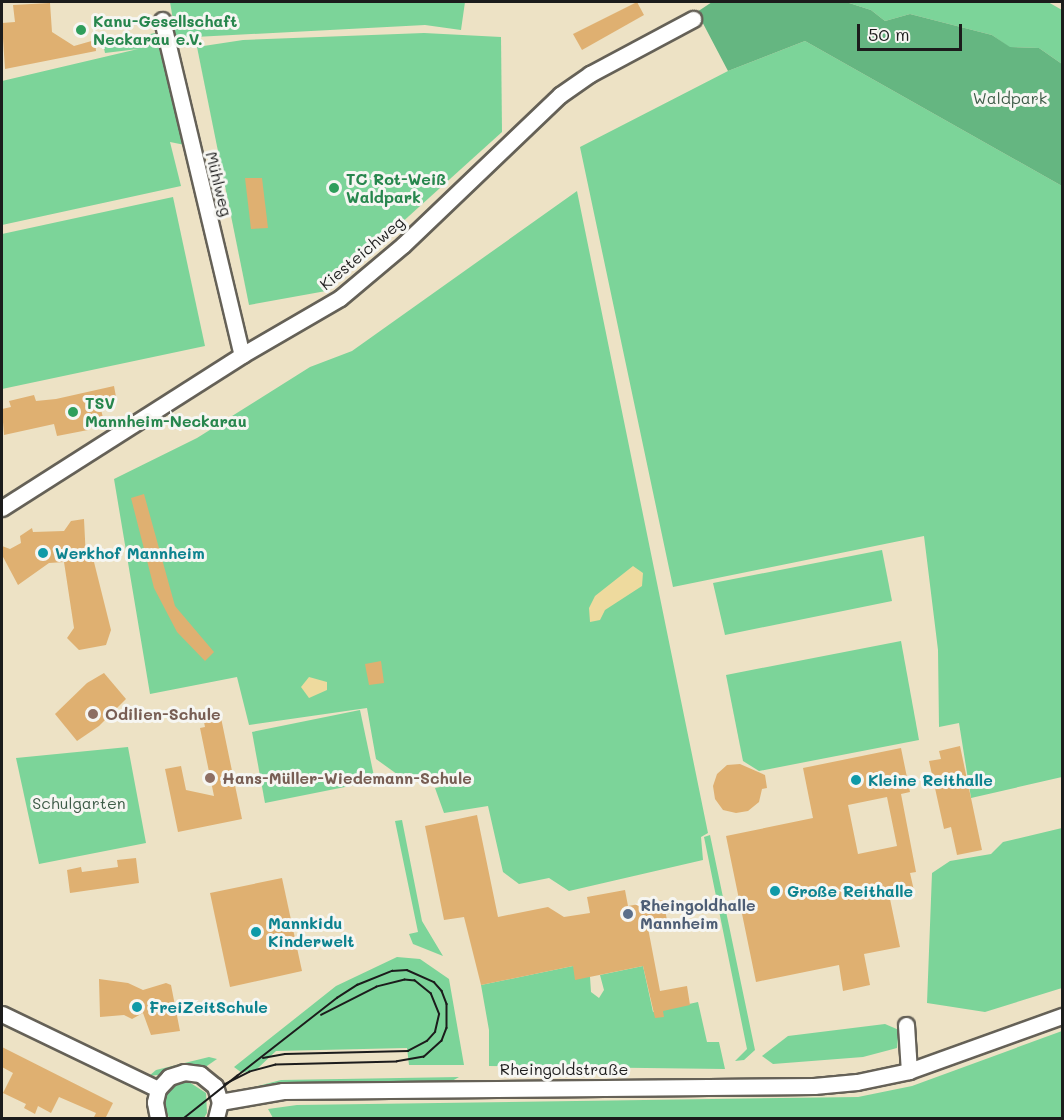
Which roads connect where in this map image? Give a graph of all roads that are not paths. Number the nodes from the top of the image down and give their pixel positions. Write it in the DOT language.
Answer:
graph roads {
  1 [pos="693,19"];
  2 [pos="162,20"];
  3 [pos="242,355"];
  4 [pos="2,508"];
  5 [pos="2,1014"];
  6 [pos="1062,1016"];
  7 [pos="906,1025"];
  8 [pos="909,1071"];
  9 [pos="159,1089"];
  10 [pos="220,1102"];
  11 [pos="156,1117"];
  12 [pos="216,1119"];
  1 -- 3 [label="street, Kiesteichweg"];
  2 -- 3 [label="street, Mühlweg"];
  3 -- 4 [label="street, Kiesteichweg"];
  5 -- 9 [label="street"];
  6 -- 8 [label="street, Rheingoldstraße"];
  7 -- 8 [label="street"];
  8 -- 10 [label="street, Rheingoldstraße"];
  9 -- 10 [label="street"];
  9 -- 11 [label="street"];
  10 -- 12 [label="street"];
}
